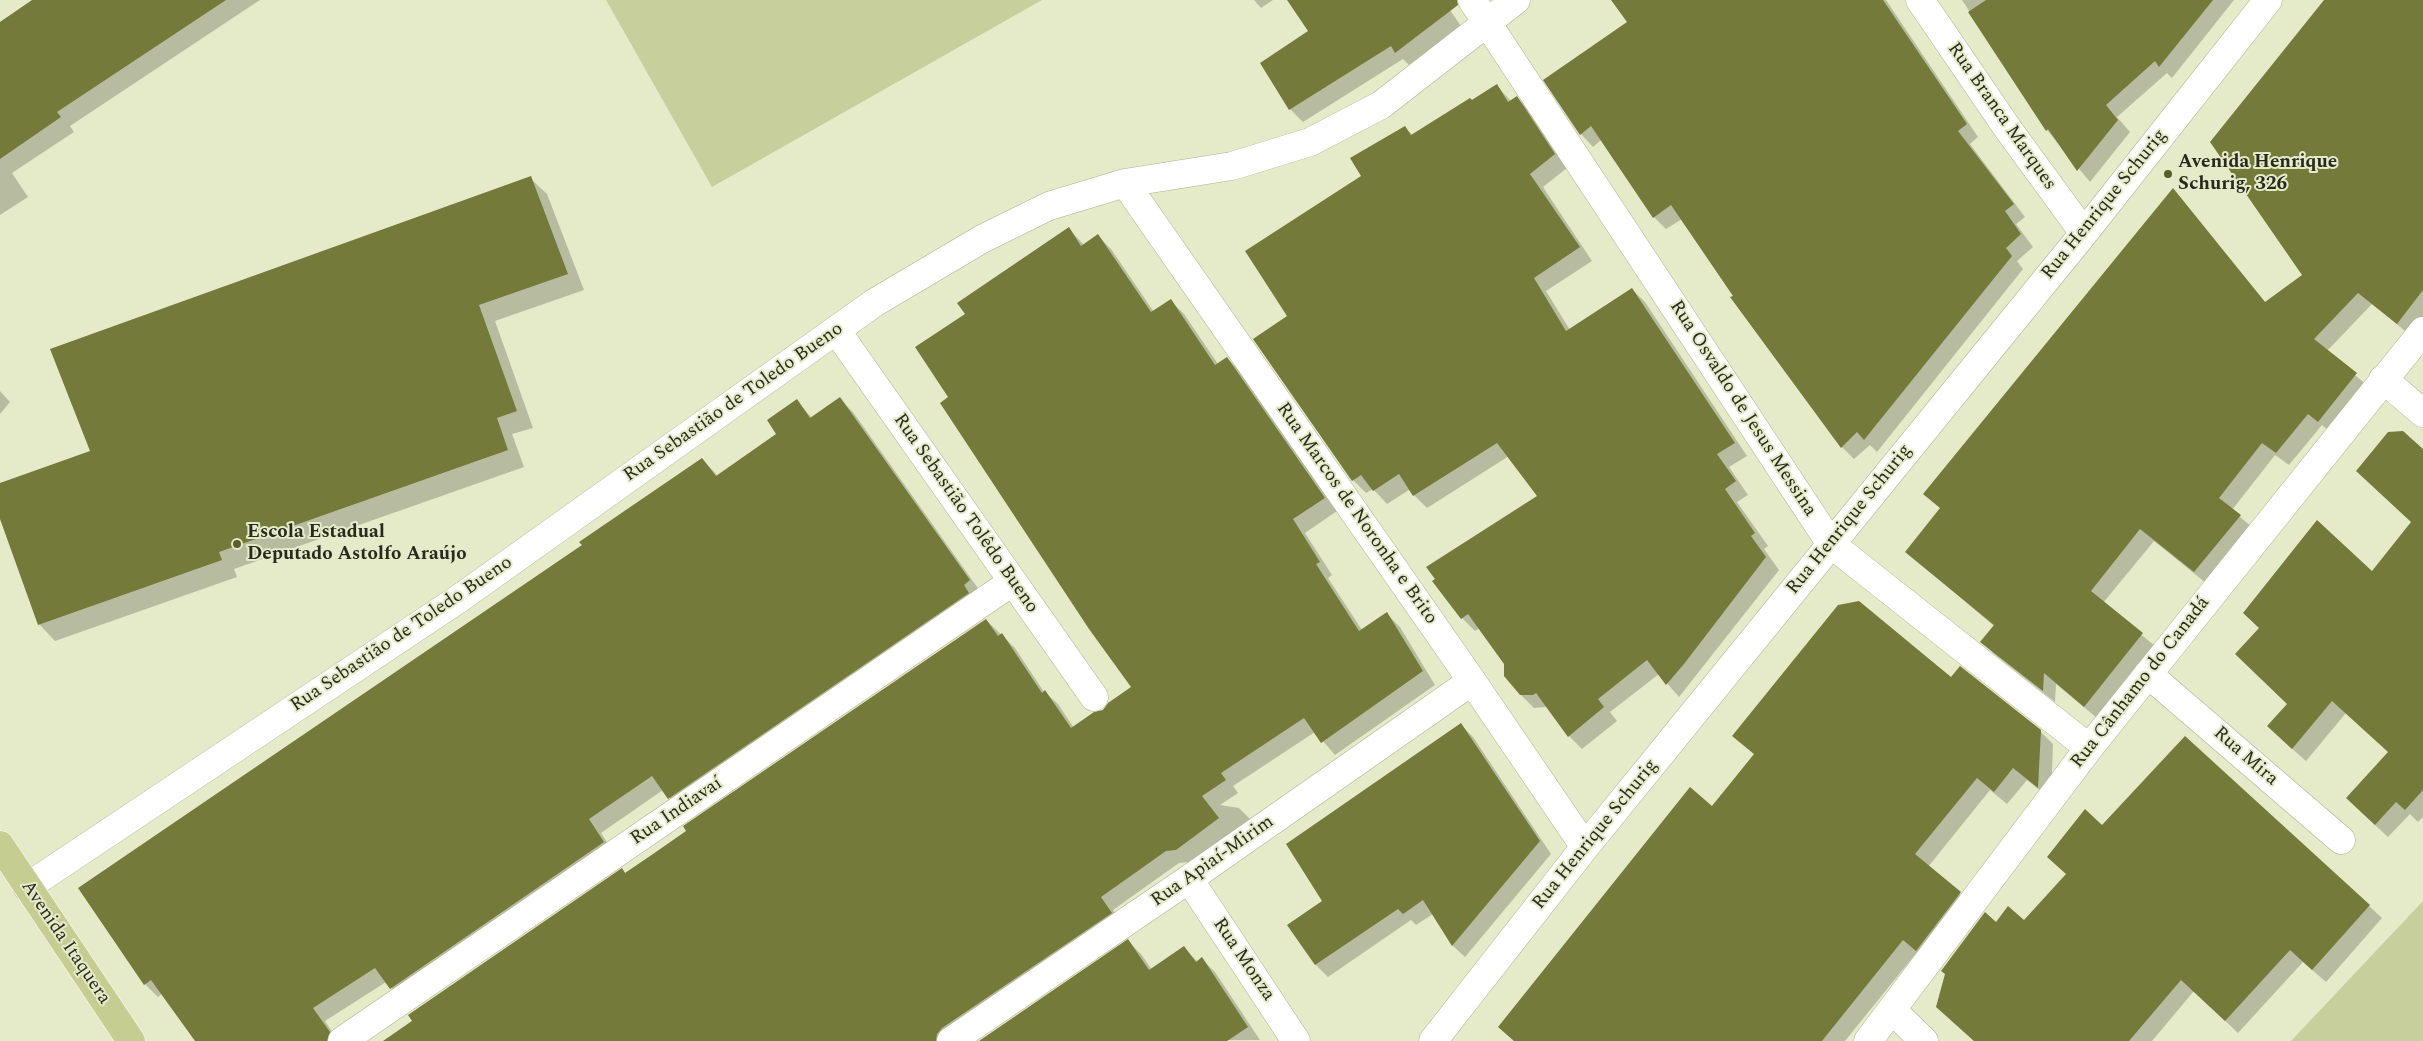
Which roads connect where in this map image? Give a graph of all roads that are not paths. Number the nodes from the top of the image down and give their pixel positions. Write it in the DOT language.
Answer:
graph roads {
  1 [pos="1472,0"];
  2 [pos="1516,0"];
  3 [pos="1920,0"];
  4 [pos="2268,0"];
  5 [pos="1489,23"];
  6 [pos="1125,183"];
  7 [pos="2084,233"];
  8 [pos="836,330"];
  9 [pos="2423,331"];
  10 [pos="2383,380"];
  11 [pos="2423,414"];
  12 [pos="1831,544"];
  13 [pos="1012,582"];
  14 [pos="2148,674"];
  15 [pos="1472,681"];
  16 [pos="1094,698"];
  17 [pos="2089,748"];
  18 [pos="2341,840"];
  19 [pos="0,845"];
  20 [pos="1585,847"];
  21 [pos="1189,879"];
  22 [pos="27,887"];
  23 [pos="1893,1011"];
  24 [pos="131,1041"];
  25 [pos="342,1041"];
  26 [pos="951,1041"];
  27 [pos="1296,1041"];
  28 [pos="1433,1041"];
  29 [pos="1868,1041"];
  30 [pos="1924,1041"];
  1 -- 5 [label="street, Rua Osvaldo de Jesus Messina"];
  2 -- 5 [label="street, Rua Sebastião de Toledo Bueno"];
  3 -- 7 [label="street, Rua Branca Marques"];
  4 -- 7 [label="street, Rua Henrique Schurig"];
  5 -- 6 [label="street, Rua Sebastião de Toledo Bueno"];
  5 -- 12 [label="street, Rua Osvaldo de Jesus Messina"];
  6 -- 8 [label="street, Rua Sebastião de Toledo Bueno"];
  6 -- 15 [label="street, Rua Marcos de Noronha e Brito"];
  7 -- 12 [label="street, Rua Henrique Schurig"];
  8 -- 13 [label="street, Rua Sebastião Tolêdo Bueno"];
  8 -- 22 [label="street, Rua Sebastião de Toledo Bueno"];
  9 -- 10 [label="street, Rua Cânhamo do Canadá"];
  10 -- 11 [label="street"];
  10 -- 14 [label="street, Rua Cânhamo do Canadá"];
  12 -- 17 [label="street, Rua Osvaldo de Jesus Messina"];
  12 -- 20 [label="street, Rua Henrique Schurig"];
  13 -- 16 [label="street, Rua Sebastião Tolêdo Bueno"];
  13 -- 25 [label="street, Rua Indiavaí"];
  14 -- 17 [label="street, Rua Cânhamo do Canadá"];
  14 -- 18 [label="street, Rua Mira"];
  15 -- 20 [label="street, Rua Marcos de Noronha e Brito"];
  15 -- 21 [label="street, Rua Apiaí-Mirim"];
  17 -- 23 [label="street, Rua Cânhamo do Canadá"];
  19 -- 22 [label="main road, Avenida Itaquera"];
  20 -- 28 [label="street, Rua Henrique Schurig"];
  21 -- 26 [label="street, Rua Apiaí-Mirim"];
  21 -- 27 [label="street, Rua Monza"];
  22 -- 24 [label="main road, Avenida Itaquera"];
  23 -- 29 [label="street, Rua Cânhamo do Canadá"];
  23 -- 30 [label="street"];
}
